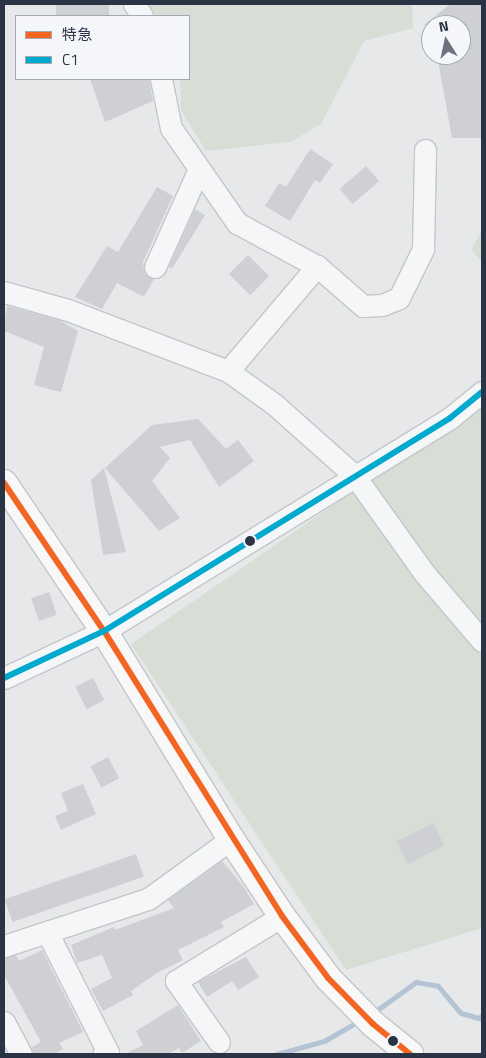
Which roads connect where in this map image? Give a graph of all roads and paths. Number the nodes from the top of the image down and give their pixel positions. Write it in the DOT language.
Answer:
graph roads {
  1 [pos="134,4"];
  2 [pos="141,15"];
  3 [pos="161,80"];
  4 [pos="425,150"];
  5 [pos="200,169"];
  6 [pos="317,266"];
  7 [pos="155,267"];
  8 [pos="4,292"];
  9 [pos="228,371"];
  10 [pos="482,392"];
  11 [pos="354,475"];
  12 [pos="4,483"];
  13 [pos="104,631"];
  14 [pos="482,641"];
  15 [pos="4,678"];
  16 [pos="231,839"];
  17 [pos="282,916"];
  18 [pos="47,932"];
  19 [pos="4,946"];
  20 [pos="4,1022"];
  21 [pos="219,1042"];
  22 [pos="402,1052"];
  23 [pos="21,1054"];
  24 [pos="103,1054"];
  1 -- 2 [label="street"];
  3 -- 5 [label="street"];
  4 -- 6 [label="street"];
  5 -- 6 [label="street"];
  5 -- 7 [label="street"];
  6 -- 9 [label="street"];
  8 -- 9 [label="street"];
  9 -- 11 [label="street"];
  10 -- 11 [label="street"];
  11 -- 13 [label="street"];
  11 -- 14 [label="street"];
  12 -- 13 [label="main road"];
  13 -- 15 [label="street"];
  13 -- 16 [label="main road"];
  16 -- 17 [label="main road"];
  16 -- 18 [label="street"];
  17 -- 21 [label="street"];
  17 -- 22 [label="main road"];
  18 -- 19 [label="street"];
  18 -- 24 [label="street"];
  20 -- 23 [label="street"];
}
